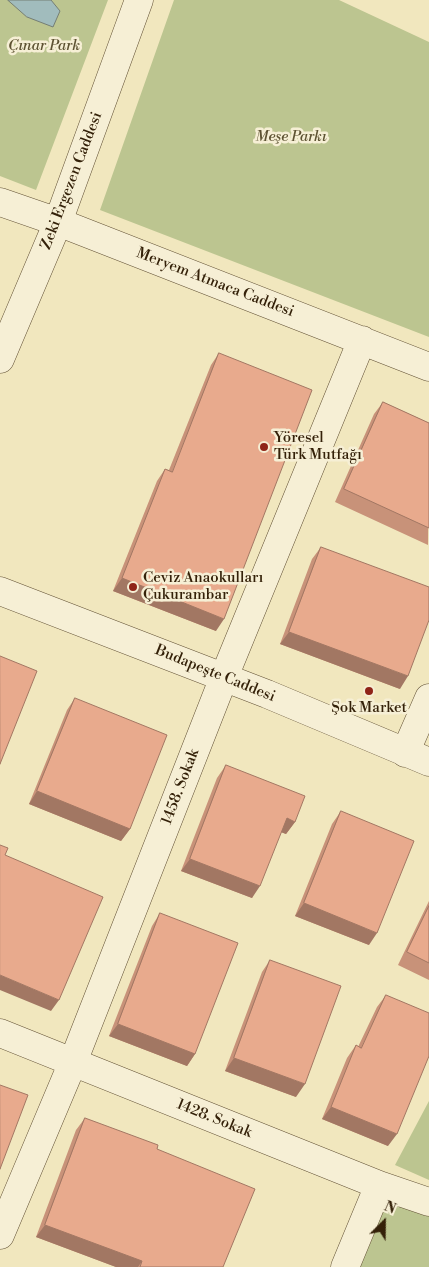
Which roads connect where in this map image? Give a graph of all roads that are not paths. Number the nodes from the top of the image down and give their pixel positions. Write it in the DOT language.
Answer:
graph roads {
  1 [pos="139,0"];
  2 [pos="0,202"];
  3 [pos="58,222"];
  4 [pos="362,340"];
  5 [pos="0,359"];
  6 [pos="429,367"];
  7 [pos="0,591"];
  8 [pos="224,677"];
  9 [pos="429,698"];
  10 [pos="417,758"];
  11 [pos="0,1034"];
  12 [pos="73,1062"];
  13 [pos="379,1185"];
  14 [pos="429,1202"];
  15 [pos="0,1235"];
  16 [pos="345,1267"];
  1 -- 3 [label="street, Zeki Ergezen Caddesi"];
  2 -- 3 [label="street, Meryem Atmaca Caddesi"];
  3 -- 4 [label="street, Meryem Atmaca Caddesi"];
  3 -- 5 [label="street, Zeki Ergezen Caddesi"];
  4 -- 6 [label="street, Meryem Atmaca Caddesi"];
  4 -- 8 [label="street, 1458. Sokak"];
  7 -- 8 [label="street, Budapeşte Caddesi"];
  8 -- 10 [label="street, Budapeşte Caddesi"];
  8 -- 12 [label="street, 1458. Sokak"];
  9 -- 10 [label="street"];
  11 -- 12 [label="street, 1428. Sokak"];
  12 -- 13 [label="street, 1428. Sokak"];
  12 -- 15 [label="street, 1458. Sokak"];
  13 -- 14 [label="street, 1428. Sokak"];
  13 -- 16 [label="street"];
}
